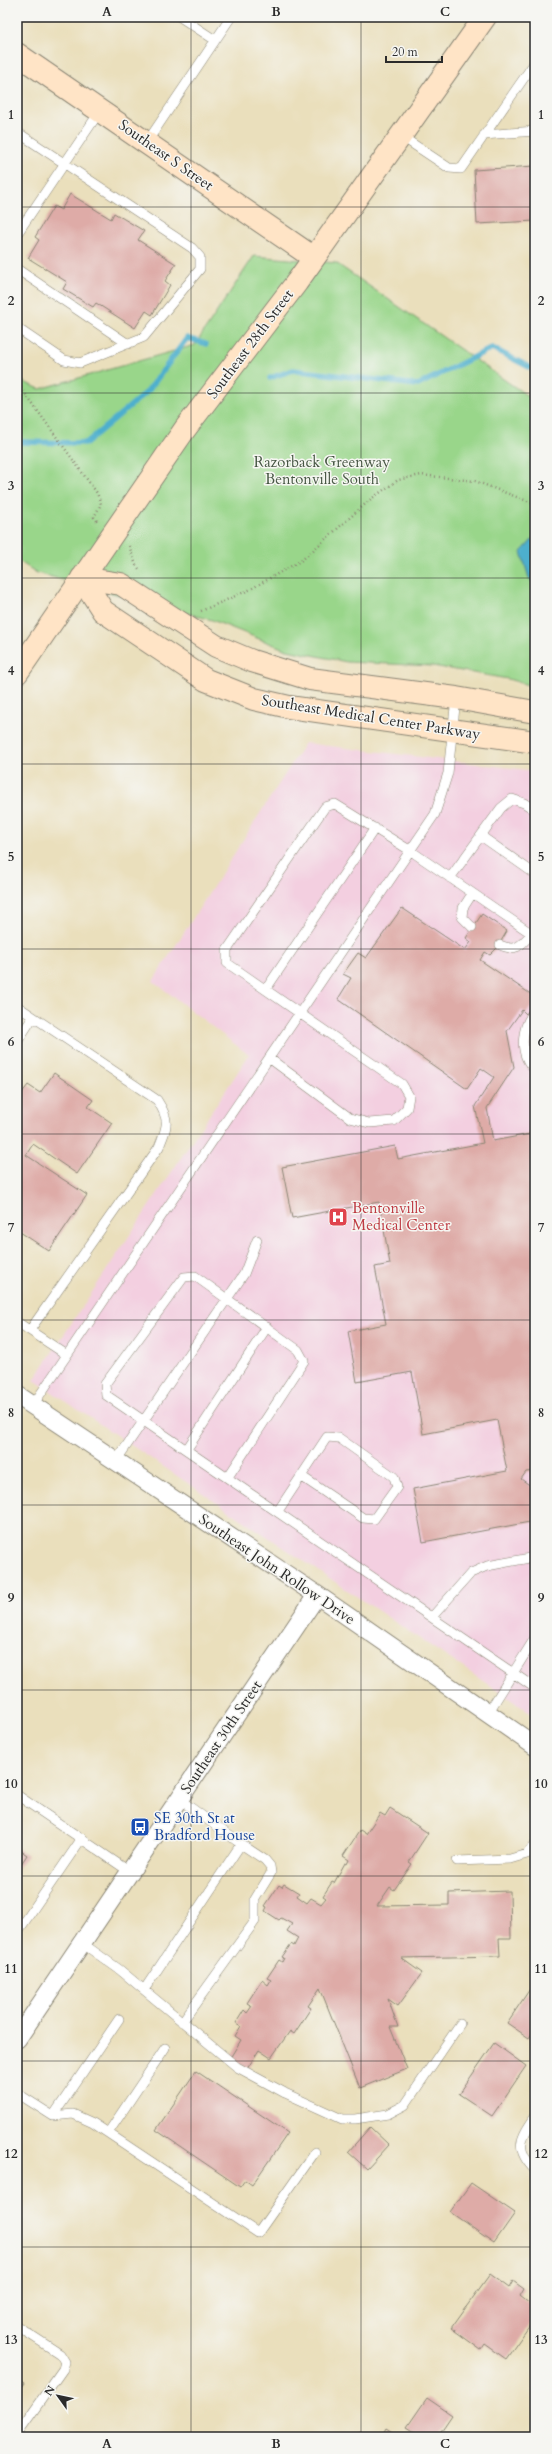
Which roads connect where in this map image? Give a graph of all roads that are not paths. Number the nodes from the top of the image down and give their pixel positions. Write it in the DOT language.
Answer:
graph roads {
  1 [pos="180,17"];
  2 [pos="231,17"];
  3 [pos="485,17"];
  4 [pos="215,40"];
  5 [pos="17,54"];
  6 [pos="535,62"];
  7 [pos="531,76"];
  8 [pos="100,110"];
  9 [pos="535,131"];
  10 [pos="17,133"];
  11 [pos="484,135"];
  12 [pos="400,136"];
  13 [pos="147,142"];
  14 [pos="64,164"];
  15 [pos="17,234"];
  16 [pos="314,258"];
  17 [pos="17,269"];
  18 [pos="17,328"];
  19 [pos="128,344"];
  20 [pos="82,578"];
  21 [pos="17,672"];
  22 [pos="456,698"];
  23 [pos="535,712"];
  24 [pos="454,730"];
  25 [pos="535,742"];
  26 [pos="535,810"];
  27 [pos="375,828"];
  28 [pos="481,836"];
  29 [pos="411,851"];
  30 [pos="535,874"];
  31 [pos="450,878"];
  32 [pos="472,894"];
  33 [pos="472,927"];
  34 [pos="533,935"];
  35 [pos="500,944"];
  36 [pos="266,989"];
  37 [pos="17,1006"];
  38 [pos="535,1011"];
  39 [pos="299,1012"];
  40 [pos="33,1017"];
  41 [pos="17,1042"];
  42 [pos="269,1058"];
  43 [pos="535,1070"];
  44 [pos="257,1240"];
  45 [pos="227,1298"];
  46 [pos="17,1322"];
  47 [pos="267,1327"];
  48 [pos="30,1330"];
  49 [pos="67,1355"];
  50 [pos="17,1395"];
  51 [pos="33,1406"];
  52 [pos="144,1419"];
  53 [pos="187,1449"];
  54 [pos="116,1461"];
  55 [pos="301,1476"];
  56 [pos="228,1477"];
  57 [pos="278,1511"];
  58 [pos="535,1558"];
  59 [pos="317,1595"];
  60 [pos="432,1617"];
  61 [pos="535,1638"];
  62 [pos="513,1673"];
  63 [pos="535,1688"];
  64 [pos="488,1713"];
  65 [pos="535,1746"];
  66 [pos="17,1795"];
  67 [pos="179,1799"];
  68 [pos="82,1838"];
  69 [pos="241,1844"];
  70 [pos="535,1844"];
  71 [pos="457,1860"];
  72 [pos="130,1872"];
  73 [pos="17,1933"];
  74 [pos="82,1943"];
  75 [pos="144,1990"];
  76 [pos="119,2019"];
  77 [pos="182,2022"];
  78 [pos="460,2024"];
  79 [pos="17,2039"];
  80 [pos="165,2048"];
  81 [pos="17,2093"];
  82 [pos="53,2116"];
  83 [pos="535,2117"];
  84 [pos="108,2133"];
  85 [pos="315,2152"];
  86 [pos="535,2170"];
  87 [pos="17,2326"];
  88 [pos="17,2434"];
  1 -- 4 [label="lane"];
  2 -- 4 [label="lane"];
  3 -- 12 [label="main road, Southeast 28th Street"];
  4 -- 13 [label="lane"];
  5 -- 8 [label="main road, Southeast S Street"];
  6 -- 7 [label="lane"];
  7 -- 11 [label="lane"];
  8 -- 13 [label="main road, Southeast S Street"];
  8 -- 14 [label="lane"];
  9 -- 11 [label="lane"];
  10 -- 14 [label="lane"];
  11 -- 12 [label="lane"];
  12 -- 16 [label="main road, Southeast 28th Street"];
  13 -- 16 [label="main road, Southeast S Street"];
  14 -- 15 [label="lane"];
  14 -- 19 [label="lane"];
  16 -- 20 [label="main road, Southeast 28th Street"];
  17 -- 19 [label="lane"];
  18 -- 19 [label="lane"];
  20 -- 21 [label="main road, Southeast 28th Street"];
  20 -- 22 [label="main road, Southeast Medical Center Parkway"];
  20 -- 24 [label="main road, Southeast Medical Center Parkway"];
  22 -- 23 [label="main road, Southeast Medical Center Parkway"];
  22 -- 24 [label="lane"];
  24 -- 25 [label="main road, Southeast Medical Center Parkway"];
  24 -- 29 [label="lane"];
  26 -- 28 [label="lane"];
  27 -- 29 [label="lane"];
  27 -- 36 [label="lane"];
  27 -- 36 [label="lane"];
  28 -- 30 [label="lane"];
  28 -- 31 [label="lane"];
  29 -- 31 [label="lane"];
  29 -- 39 [label="lane"];
  31 -- 32 [label="lane"];
  32 -- 33 [label="lane"];
  32 -- 34 [label="lane"];
  34 -- 35 [label="lane"];
  36 -- 39 [label="lane"];
  37 -- 40 [label="lane"];
  38 -- 43 [label="lane"];
  39 -- 42 [label="lane"];
  39 -- 42 [label="lane"];
  40 -- 41 [label="lane"];
  40 -- 48 [label="lane"];
  42 -- 49 [label="lane"];
  44 -- 45 [label="lane"];
  45 -- 47 [label="lane"];
  45 -- 52 [label="lane"];
  45 -- 52 [label="lane"];
  46 -- 48 [label="lane"];
  47 -- 53 [label="lane"];
  47 -- 56 [label="lane"];
  48 -- 49 [label="lane"];
  49 -- 51 [label="lane"];
  50 -- 51 [label="street, Southeast John Rollow Drive"];
  51 -- 54 [label="street, Southeast John Rollow Drive"];
  52 -- 53 [label="lane"];
  52 -- 54 [label="lane"];
  53 -- 56 [label="lane"];
  54 -- 59 [label="street, Southeast John Rollow Drive"];
  55 -- 55 [label="lane"];
  55 -- 57 [label="lane"];
  56 -- 57 [label="lane"];
  57 -- 60 [label="lane"];
  58 -- 60 [label="lane"];
  59 -- 64 [label="street, Southeast John Rollow Drive"];
  59 -- 67 [label="street, Southeast 30th Street"];
  60 -- 62 [label="lane"];
  61 -- 62 [label="lane"];
  62 -- 63 [label="lane"];
  62 -- 64 [label="lane"];
  64 -- 65 [label="street, Southeast John Rollow Drive"];
  66 -- 68 [label="lane"];
  67 -- 69 [label="lane"];
  67 -- 72 [label="street, Southeast 30th Street"];
  68 -- 72 [label="lane"];
  68 -- 73 [label="lane"];
  69 -- 75 [label="lane"];
  69 -- 77 [label="lane"];
  70 -- 71 [label="lane"];
  72 -- 74 [label="street, Southeast 30th Street"];
  74 -- 75 [label="lane"];
  74 -- 79 [label="street, Southeast 30th Street"];
  75 -- 77 [label="lane"];
  76 -- 82 [label="lane"];
  77 -- 78 [label="lane"];
  80 -- 84 [label="lane"];
  81 -- 82 [label="lane"];
  82 -- 84 [label="lane"];
  83 -- 86 [label="lane"];
  84 -- 85 [label="lane"];
  87 -- 88 [label="lane"];
}
